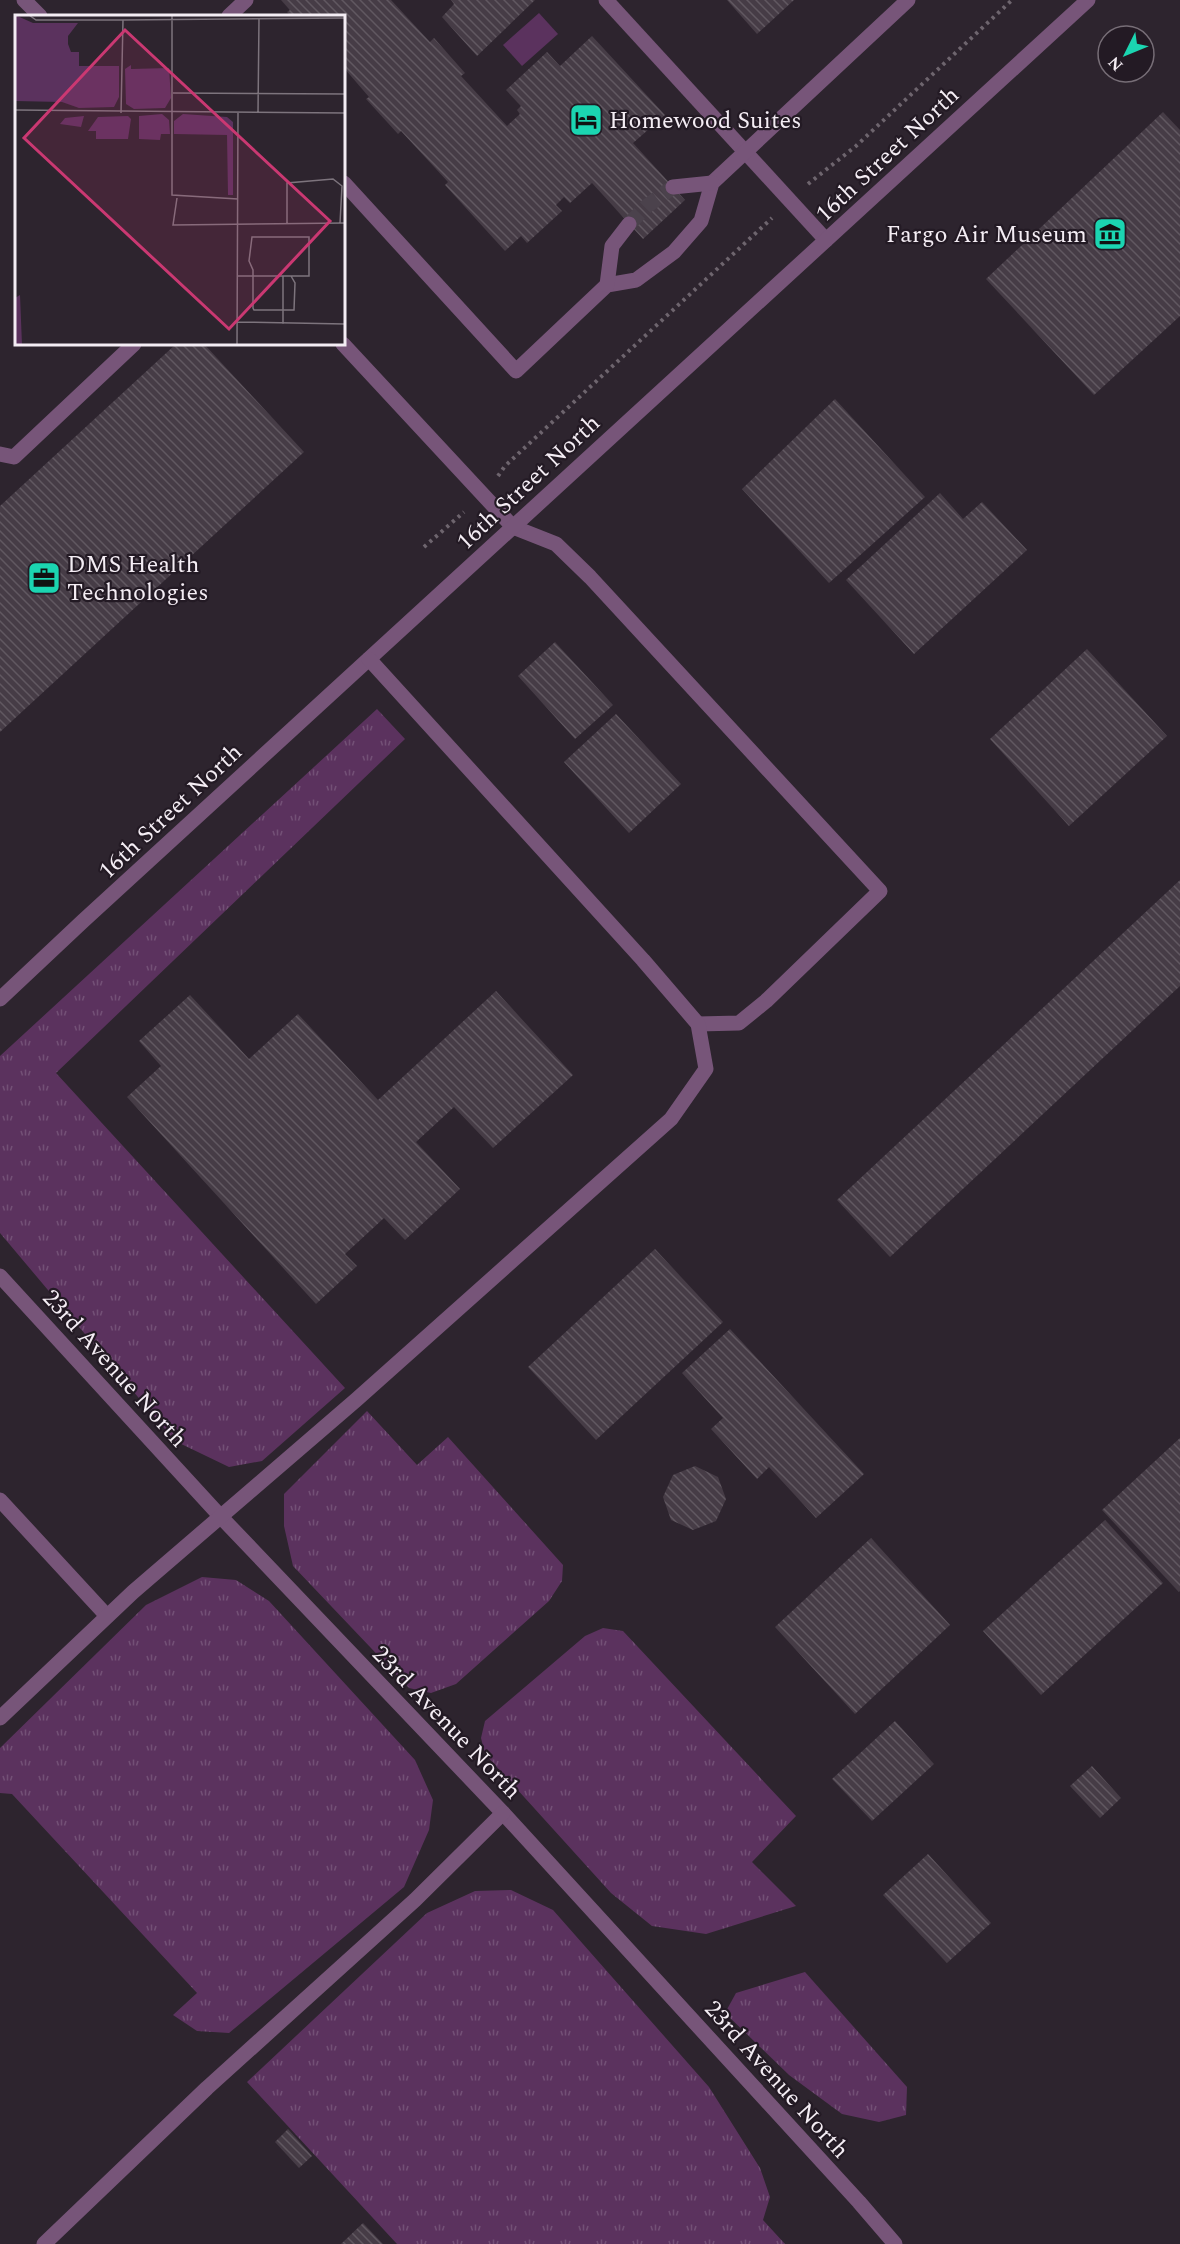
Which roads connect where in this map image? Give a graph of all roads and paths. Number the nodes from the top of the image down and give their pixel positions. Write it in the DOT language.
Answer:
graph roads {
  1 [pos="24,0"];
  2 [pos="246,0"];
  3 [pos="606,0"];
  4 [pos="908,0"];
  5 [pos="1012,0"];
  6 [pos="1088,0"];
  7 [pos="39,15"];
  8 [pos="229,15"];
  9 [pos="745,152"];
  10 [pos="712,183"];
  11 [pos="345,184"];
  12 [pos="673,187"];
  13 [pos="790,201"];
  14 [pos="629,224"];
  15 [pos="826,240"];
  16 [pos="607,285"];
  17 [pos="134,345"];
  18 [pos="344,345"];
  19 [pos="0,454"];
  20 [pos="483,494"];
  21 [pos="513,527"];
  22 [pos="424,547"];
  23 [pos="369,659"];
  24 [pos="0,999"];
  25 [pos="698,1024"];
  26 [pos="0,1276"];
  27 [pos="0,1500"];
  28 [pos="221,1517"];
  29 [pos="107,1616"];
  30 [pos="0,1718"];
  31 [pos="503,1813"];
  32 [pos="44,2244"];
  33 [pos="895,2244"];
  1 -- 7 [label="street"];
  2 -- 8 [label="street"];
  3 -- 9 [label="street"];
  4 -- 9 [label="street"];
  5 -- 13 [label="path"];
  6 -- 15 [label="street, 16th Street North"];
  9 -- 10 [label="street"];
  9 -- 13 [label="street"];
  10 -- 12 [label="street"];
  10 -- 16 [label="street"];
  11 -- 16 [label="street"];
  13 -- 15 [label="street"];
  13 -- 20 [label="path"];
  14 -- 16 [label="street"];
  15 -- 21 [label="street, 16th Street North"];
  17 -- 19 [label="street"];
  18 -- 20 [label="street"];
  20 -- 21 [label="street"];
  20 -- 22 [label="path"];
  21 -- 23 [label="street, 16th Street North"];
  21 -- 25 [label="street"];
  23 -- 24 [label="street, 16th Street North"];
  23 -- 25 [label="street"];
  25 -- 28 [label="street"];
  26 -- 28 [label="street, 23rd Avenue North"];
  27 -- 29 [label="street"];
  28 -- 29 [label="street"];
  28 -- 31 [label="street, 23rd Avenue North"];
  29 -- 30 [label="street"];
  31 -- 32 [label="street"];
  31 -- 33 [label="street, 23rd Avenue North"];
}
